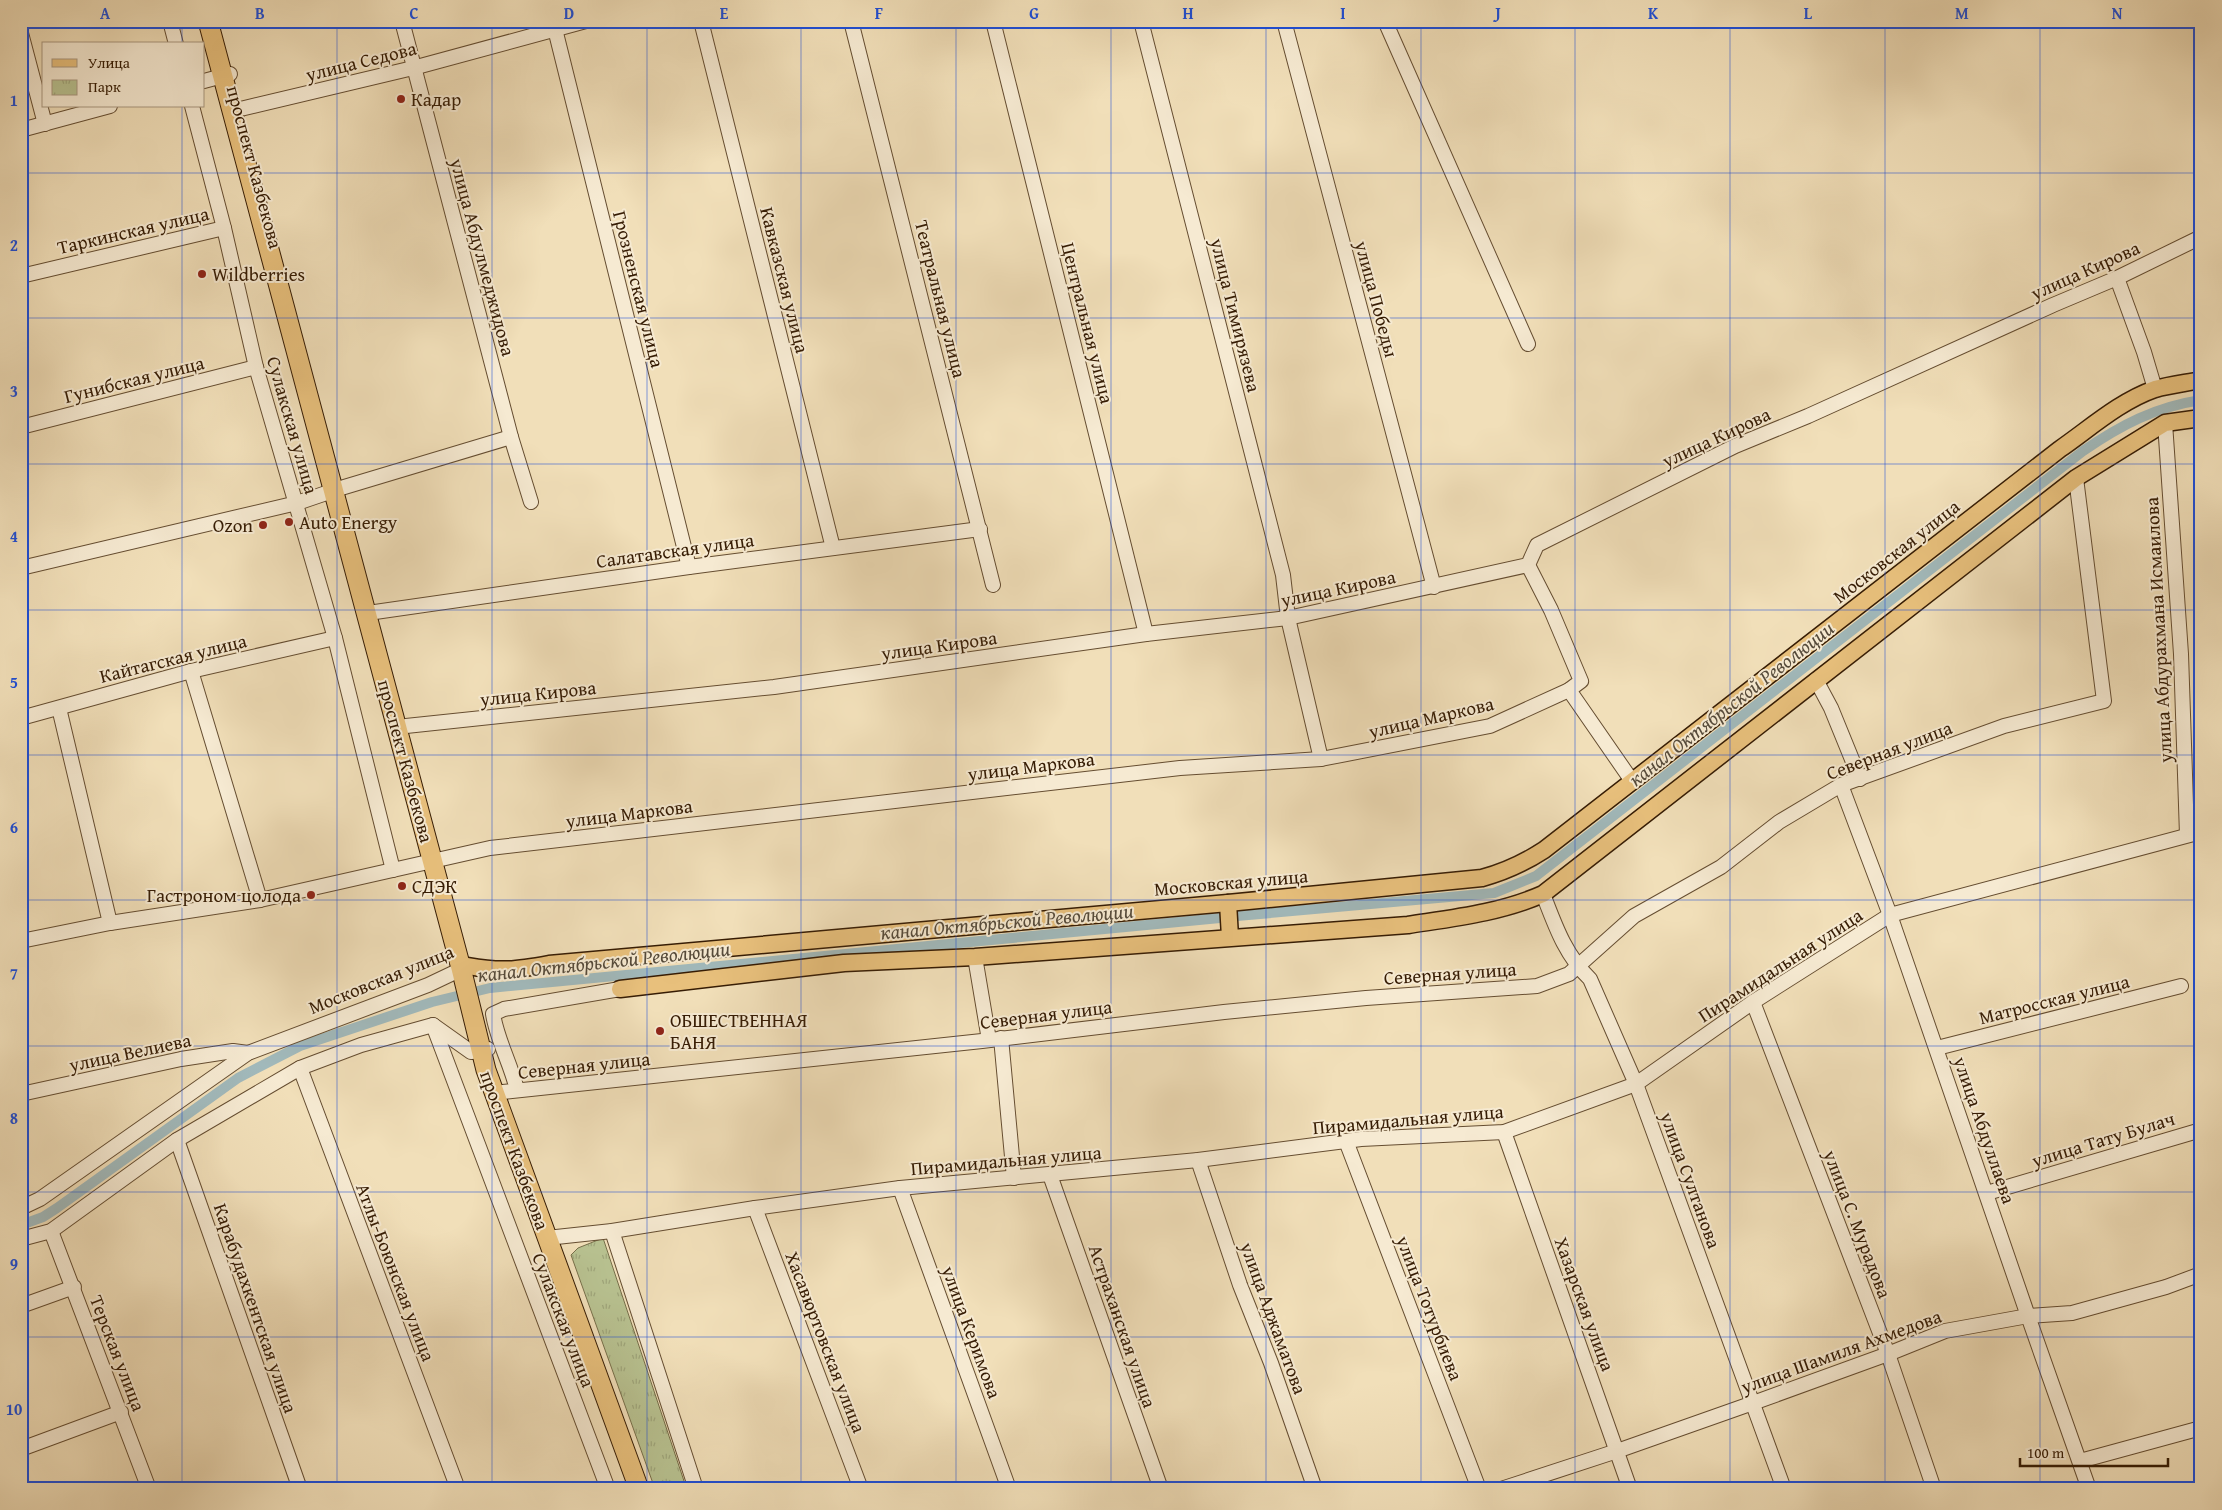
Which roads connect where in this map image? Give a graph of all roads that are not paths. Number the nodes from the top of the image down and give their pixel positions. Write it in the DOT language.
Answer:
graph roads {
  1 [pos="170,21"];
  2 [pos="208,21"];
  3 [pos="216,21"];
  4 [pos="402,21"];
  5 [pos="586,21"];
  6 [pos="701,21"];
  7 [pos="851,21"];
  8 [pos="993,21"];
  9 [pos="1141,21"];
  10 [pos="1284,21"];
  11 [pos="1385,21"];
  12 [pos="554,25"];
  13 [pos="21,33"];
  14 [pos="175,42"];
  15 [pos="413,68"];
  16 [pos="227,75"];
  17 [pos="205,81"];
  18 [pos="103,108"];
  19 [pos="193,108"];
  20 [pos="236,111"];
  21 [pos="45,124"];
  22 [pos="21,130"];
  23 [pos="224,228"];
  24 [pos="2201,237"];
  25 [pos="21,276"];
  26 [pos="2118,278"];
  27 [pos="1528,344"];
  28 [pos="256,367"];
  29 [pos="2201,380"];
  30 [pos="2155,389"];
  31 [pos="2201,418"];
  32 [pos="2164,423"];
  33 [pos="21,427"];
  34 [pos="511,437"];
  35 [pos="2076,478"];
  36 [pos="337,489"];
  37 [pos="531,502"];
  38 [pos="297,503"];
  39 [pos="980,529"];
  40 [pos="833,548"];
  41 [pos="1528,566"];
  42 [pos="689,567"];
  43 [pos="21,568"];
  44 [pos="993,585"];
  45 [pos="1434,586"];
  46 [pos="375,612"];
  47 [pos="1288,618"];
  48 [pos="1146,634"];
  49 [pos="335,638"];
  50 [pos="191,671"];
  51 [pos="1816,680"];
  52 [pos="1569,690"];
  53 [pos="59,708"];
  54 [pos="22,714"];
  55 [pos="406,726"];
  56 [pos="1321,759"];
  57 [pos="1860,779"];
  58 [pos="1632,781"];
  59 [pos="1842,785"];
  60 [pos="2201,832"];
  61 [pos="2187,835"];
  62 [pos="436,860"];
  63 [pos="393,870"];
  64 [pos="1543,894"];
  65 [pos="260,900"];
  66 [pos="1228,903"];
  67 [pos="1890,915"];
  68 [pos="110,922"];
  69 [pos="1230,937"];
  70 [pos="21,941"];
  71 [pos="975,957"];
  72 [pos="1577,966"];
  73 [pos="466,975"];
  74 [pos="2181,986"];
  75 [pos="620,989"];
  76 [pos="1754,1002"];
  77 [pos="433,1025"];
  78 [pos="995,1039"];
  79 [pos="1937,1048"];
  80 [pos="484,1050"];
  81 [pos="248,1052"];
  82 [pos="300,1068"];
  83 [pos="1636,1084"];
  84 [pos="510,1091"];
  85 [pos="21,1094"];
  86 [pos="2201,1130"];
  87 [pos="1504,1132"];
  88 [pos="177,1140"];
  89 [pos="1346,1141"];
  90 [pos="1198,1160"];
  91 [pos="1050,1175"];
  92 [pos="1014,1178"];
  93 [pos="900,1188"];
  94 [pos="1987,1193"];
  95 [pos="21,1208"];
  96 [pos="755,1208"];
  97 [pos="51,1231"];
  98 [pos="612,1231"];
  99 [pos="551,1237"];
  100 [pos="21,1239"];
  101 [pos="2201,1274"];
  102 [pos="74,1287"];
  103 [pos="21,1306"];
  104 [pos="2028,1316"];
  105 [pos="1888,1354"];
  106 [pos="1753,1403"];
  107 [pos="121,1412"];
  108 [pos="2201,1428"];
  109 [pos="21,1449"];
  110 [pos="1617,1451"];
  111 [pos="2080,1461"];
  112 [pos="149,1489"];
  113 [pos="300,1489"];
  114 [pos="458,1489"];
  115 [pos="608,1489"];
  116 [pos="639,1489"];
  117 [pos="646,1489"];
  118 [pos="696,1489"];
  119 [pos="861,1489"];
  120 [pos="1009,1489"];
  121 [pos="1161,1489"];
  122 [pos="1315,1489"];
  123 [pos="1479,1489"];
  124 [pos="1501,1489"];
  125 [pos="1630,1489"];
  126 [pos="1784,1489"];
  127 [pos="1934,1489"];
  128 [pos="2089,1489"];
  1 -- 14 [label="street"];
  2 -- 16 [label="highway, проспект Казбекова"];
  3 -- 16 [label="highway, проспект Казбекова"];
  4 -- 15 [label="street, улица Абдулмеджидова"];
  5 -- 12 [label="street, улица Седова"];
  6 -- 40 [label="street, Кавказская улица"];
  7 -- 39 [label="street, Театральная улица"];
  8 -- 48 [label="street, Центральная улица"];
  9 -- 47 [label="street, улица Тимирязева"];
  10 -- 45 [label="street, улица Победы"];
  11 -- 27 [label="street"];
  12 -- 15 [label="street, улица Седова"];
  12 -- 42 [label="street, Грозненская улица"];
  13 -- 21 [label="street"];
  15 -- 20 [label="street, улица Седова"];
  15 -- 34 [label="street, улица Абдулмеджидова"];
  16 -- 17 [label="street"];
  16 -- 20 [label="highway, проспект Казбекова"];
  18 -- 21 [label="street"];
  19 -- 23 [label="street, Сулакская улица"];
  20 -- 36 [label="highway, проспект Казбекова"];
  21 -- 22 [label="street"];
  23 -- 25 [label="street, Таркинская улица"];
  23 -- 28 [label="street, Сулакская улица"];
  24 -- 26 [label="street, улица Кирова"];
  26 -- 30 [label="street"];
  26 -- 41 [label="street, улица Кирова"];
  28 -- 33 [label="street, Гунибская улица"];
  28 -- 38 [label="street, Сулакская улица"];
  29 -- 30 [label="main road, Московская улица"];
  30 -- 58 [label="main road, Московская улица"];
  31 -- 32 [label="main road"];
  32 -- 35 [label="main road"];
  32 -- 61 [label="street, улица Абдурахмана Исмаилова"];
  34 -- 36 [label="street"];
  34 -- 37 [label="street, улица Абдулмеджидова"];
  35 -- 51 [label="main road"];
  35 -- 57 [label="street, Северная улица"];
  36 -- 38 [label="street"];
  36 -- 46 [label="highway, проспект Казбекова"];
  36 -- 62 [label="highway, проспект Казбекова"];
  38 -- 43 [label="street"];
  38 -- 49 [label="street, Сулакская улица"];
  39 -- 40 [label="street, Салатавская улица"];
  39 -- 44 [label="street, Театральная улица"];
  40 -- 42 [label="street, Салатавская улица"];
  41 -- 45 [label="street, улица Кирова"];
  41 -- 52 [label="street"];
  42 -- 46 [label="street, Салатавская улица"];
  45 -- 47 [label="street, улица Кирова"];
  46 -- 55 [label="highway, проспект Казбекова"];
  47 -- 48 [label="street, улица Кирова"];
  47 -- 56 [label="street, улица Тимирязева"];
  48 -- 55 [label="street, улица Кирова"];
  49 -- 50 [label="street, Кайтагская улица"];
  49 -- 63 [label="street, Сулакская улица"];
  50 -- 53 [label="street, Кайтагская улица"];
  50 -- 65 [label="street"];
  51 -- 57 [label="street"];
  51 -- 64 [label="main road"];
  52 -- 56 [label="street, улица Маркова"];
  52 -- 58 [label="street"];
  53 -- 54 [label="street, Кайтагская улица"];
  53 -- 68 [label="street"];
  55 -- 62 [label="highway, проспект Казбекова"];
  56 -- 62 [label="street, улица Маркова"];
  57 -- 59 [label="street, Северная улица"];
  58 -- 66 [label="main road, Московская улица"];
  59 -- 67 [label="street, улица Абдуллаева"];
  59 -- 72 [label="street, Северная улица"];
  60 -- 61 [label="street, Пирамидальная улица"];
  61 -- 67 [label="street, Пирамидальная улица"];
  62 -- 63 [label="street, улица Маркова"];
  62 -- 73 [label="highway, проспект Казбекова"];
  63 -- 65 [label="street, улица Маркова"];
  64 -- 69 [label="main road"];
  64 -- 72 [label="street, улица Султанова"];
  65 -- 68 [label="street, улица Маркова"];
  66 -- 69 [label="main road"];
  66 -- 73 [label="main road, Московская улица"];
  67 -- 76 [label="street, Пирамидальная улица"];
  67 -- 79 [label="street, улица Абдуллаева"];
  68 -- 70 [label="street, улица Маркова"];
  69 -- 71 [label="main road"];
  71 -- 75 [label="main road"];
  71 -- 78 [label="street"];
  72 -- 78 [label="street, Северная улица"];
  72 -- 83 [label="street, улица Султанова"];
  73 -- 80 [label="highway, проспект Казбекова"];
  73 -- 81 [label="street, Московская улица"];
  74 -- 79 [label="street, Матросская улица"];
  75 -- 84 [label="street"];
  76 -- 83 [label="street, Пирамидальная улица"];
  76 -- 105 [label="street, улица С. Мурадова"];
  77 -- 80 [label="street"];
  77 -- 82 [label="street"];
  77 -- 115 [label="street, Сулакская улица"];
  78 -- 84 [label="street, Северная улица"];
  78 -- 92 [label="street"];
  79 -- 94 [label="street, улица Абдуллаева"];
  80 -- 84 [label="highway, проспект Казбекова"];
  80 -- 99 [label="highway, проспект Казбекова"];
  81 -- 85 [label="street, улица Велиева"];
  81 -- 95 [label="street, Московская улица"];
  82 -- 88 [label="street"];
  82 -- 114 [label="street, Атлы-Боюнская улица"];
  83 -- 87 [label="street, Пирамидальная улица"];
  83 -- 106 [label="street, улица Султанова"];
  84 -- 99 [label="highway, проспект Казбекова"];
  86 -- 94 [label="street, улица Тату Булач"];
  87 -- 89 [label="street, Пирамидальная улица"];
  87 -- 110 [label="street, Хазарская улица"];
  88 -- 97 [label="street"];
  88 -- 113 [label="street, Карабудахкентская улица"];
  89 -- 90 [label="street, Пирамидальная улица"];
  89 -- 123 [label="street, улица Тотурбиева"];
  90 -- 91 [label="street, Пирамидальная улица"];
  90 -- 122 [label="street, улица Аджаматова"];
  91 -- 92 [label="street, Пирамидальная улица"];
  91 -- 121 [label="street, Астраханская улица"];
  92 -- 93 [label="street, Пирамидальная улица"];
  93 -- 96 [label="street, Пирамидальная улица"];
  93 -- 120 [label="street, улица Керимова"];
  94 -- 104 [label="street, улица Абдуллаева"];
  96 -- 98 [label="street, Пирамидальная улица"];
  96 -- 119 [label="street, Хасавюртовская улица"];
  97 -- 100 [label="street"];
  97 -- 102 [label="street, Терская улица"];
  98 -- 99 [label="street, Пирамидальная улица"];
  98 -- 118 [label="street"];
  99 -- 116 [label="highway, проспект Казбекова"];
  99 -- 117 [label="highway, проспект Казбекова"];
  101 -- 104 [label="street, улица Шамиля Ахмедова"];
  102 -- 103 [label="street"];
  102 -- 107 [label="street, Терская улица"];
  104 -- 105 [label="street, улица Шамиля Ахмедова"];
  104 -- 111 [label="street, улица Абдуллаева"];
  105 -- 106 [label="street, улица Шамиля Ахмедова"];
  105 -- 127 [label="street, улица С. Мурадова"];
  106 -- 110 [label="street, улица Шамиля Ахмедова"];
  106 -- 126 [label="street, улица Султанова"];
  107 -- 109 [label="street"];
  107 -- 112 [label="street, Терская улица"];
  108 -- 111 [label="street"];
  110 -- 124 [label="street, улица Шамиля Ахмедова"];
  110 -- 125 [label="street, Хазарская улица"];
  111 -- 128 [label="street, улица Абдуллаева"];
}
